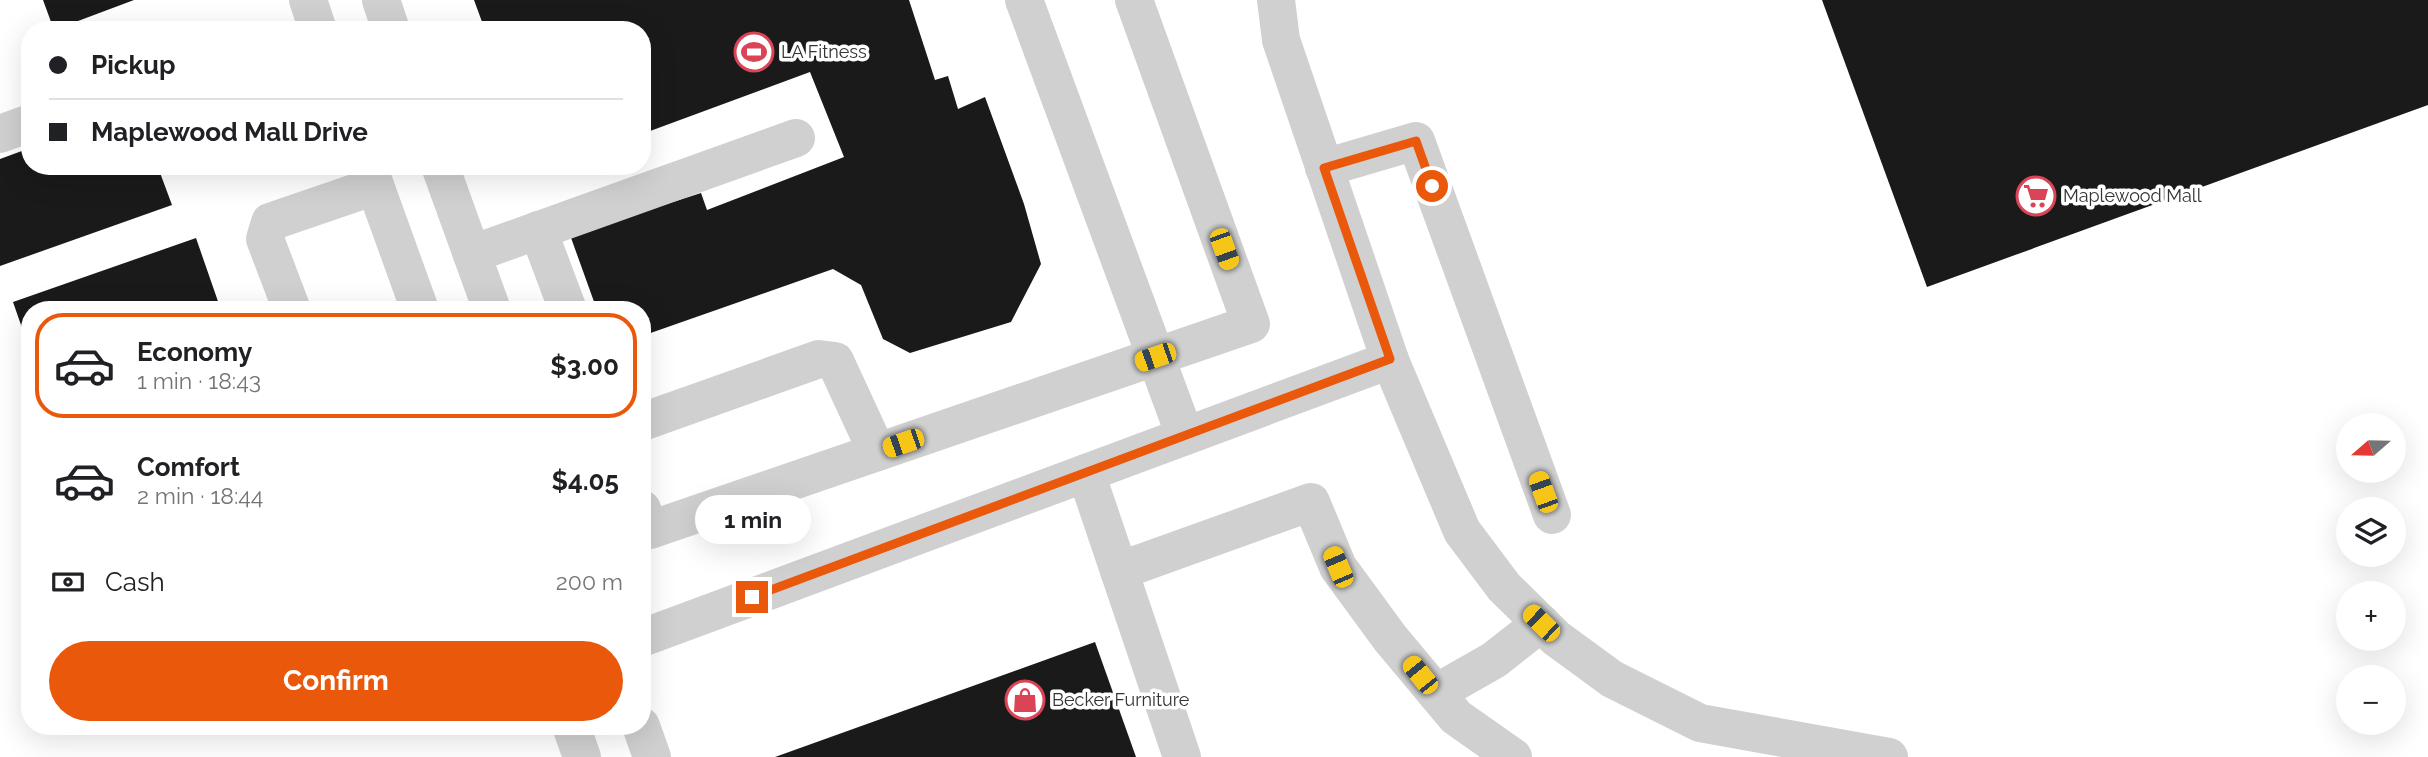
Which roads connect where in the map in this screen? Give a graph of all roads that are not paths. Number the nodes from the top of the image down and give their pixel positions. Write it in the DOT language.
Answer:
graph roads {
  1 [pos="381,0"];
  2 [pos="1024,0"];
  3 [pos="1134,0"];
  4 [pos="1276,0"];
  5 [pos="388,21"];
  6 [pos="21,126"];
  7 [pos="0,134"];
  8 [pos="796,138"];
  9 [pos="1324,168"];
  10 [pos="443,175"];
  11 [pos="372,176"];
  12 [pos="538,230"];
  13 [pos="472,254"];
  14 [pos="289,301"];
  15 [pos="417,301"];
  16 [pos="489,301"];
  17 [pos="565,301"];
  18 [pos="1155,357"];
  19 [pos="1390,359"];
  20 [pos="651,419"];
  21 [pos="1185,436"];
  22 [pos="877,452"];
  23 [pos="1086,473"];
  24 [pos="1552,515"];
  25 [pos="651,530"];
  26 [pos="1119,571"];
  27 [pos="1541,623"];
  28 [pos="651,635"];
  29 [pos="1436,693"];
  30 [pos="574,735"];
  31 [pos="644,735"];
  32 [pos="1725,743"];
  33 [pos="582,757"];
  34 [pos="652,757"];
  35 [pos="1182,757"];
  36 [pos="1513,757"];
  37 [pos="1889,757"];
  1 -- 5 [label="street"];
  2 -- 18 [label="street"];
  3 -- 18 [label="street"];
  4 -- 9 [label="street"];
  6 -- 7 [label="street"];
  8 -- 12 [label="street"];
  9 -- 19 [label="street"];
  9 -- 24 [label="street"];
  10 -- 13 [label="street"];
  11 -- 14 [label="street"];
  11 -- 15 [label="street"];
  12 -- 13 [label="street"];
  12 -- 17 [label="street"];
  13 -- 16 [label="street"];
  18 -- 21 [label="street"];
  18 -- 22 [label="street"];
  19 -- 21 [label="street"];
  19 -- 27 [label="street"];
  20 -- 22 [label="street"];
  21 -- 23 [label="street"];
  22 -- 25 [label="street"];
  23 -- 26 [label="street"];
  23 -- 28 [label="street"];
  26 -- 29 [label="street"];
  26 -- 35 [label="street"];
  27 -- 29 [label="street"];
  27 -- 32 [label="street"];
  29 -- 36 [label="street"];
  30 -- 33 [label="street"];
  31 -- 34 [label="street"];
  32 -- 37 [label="street"];
}
